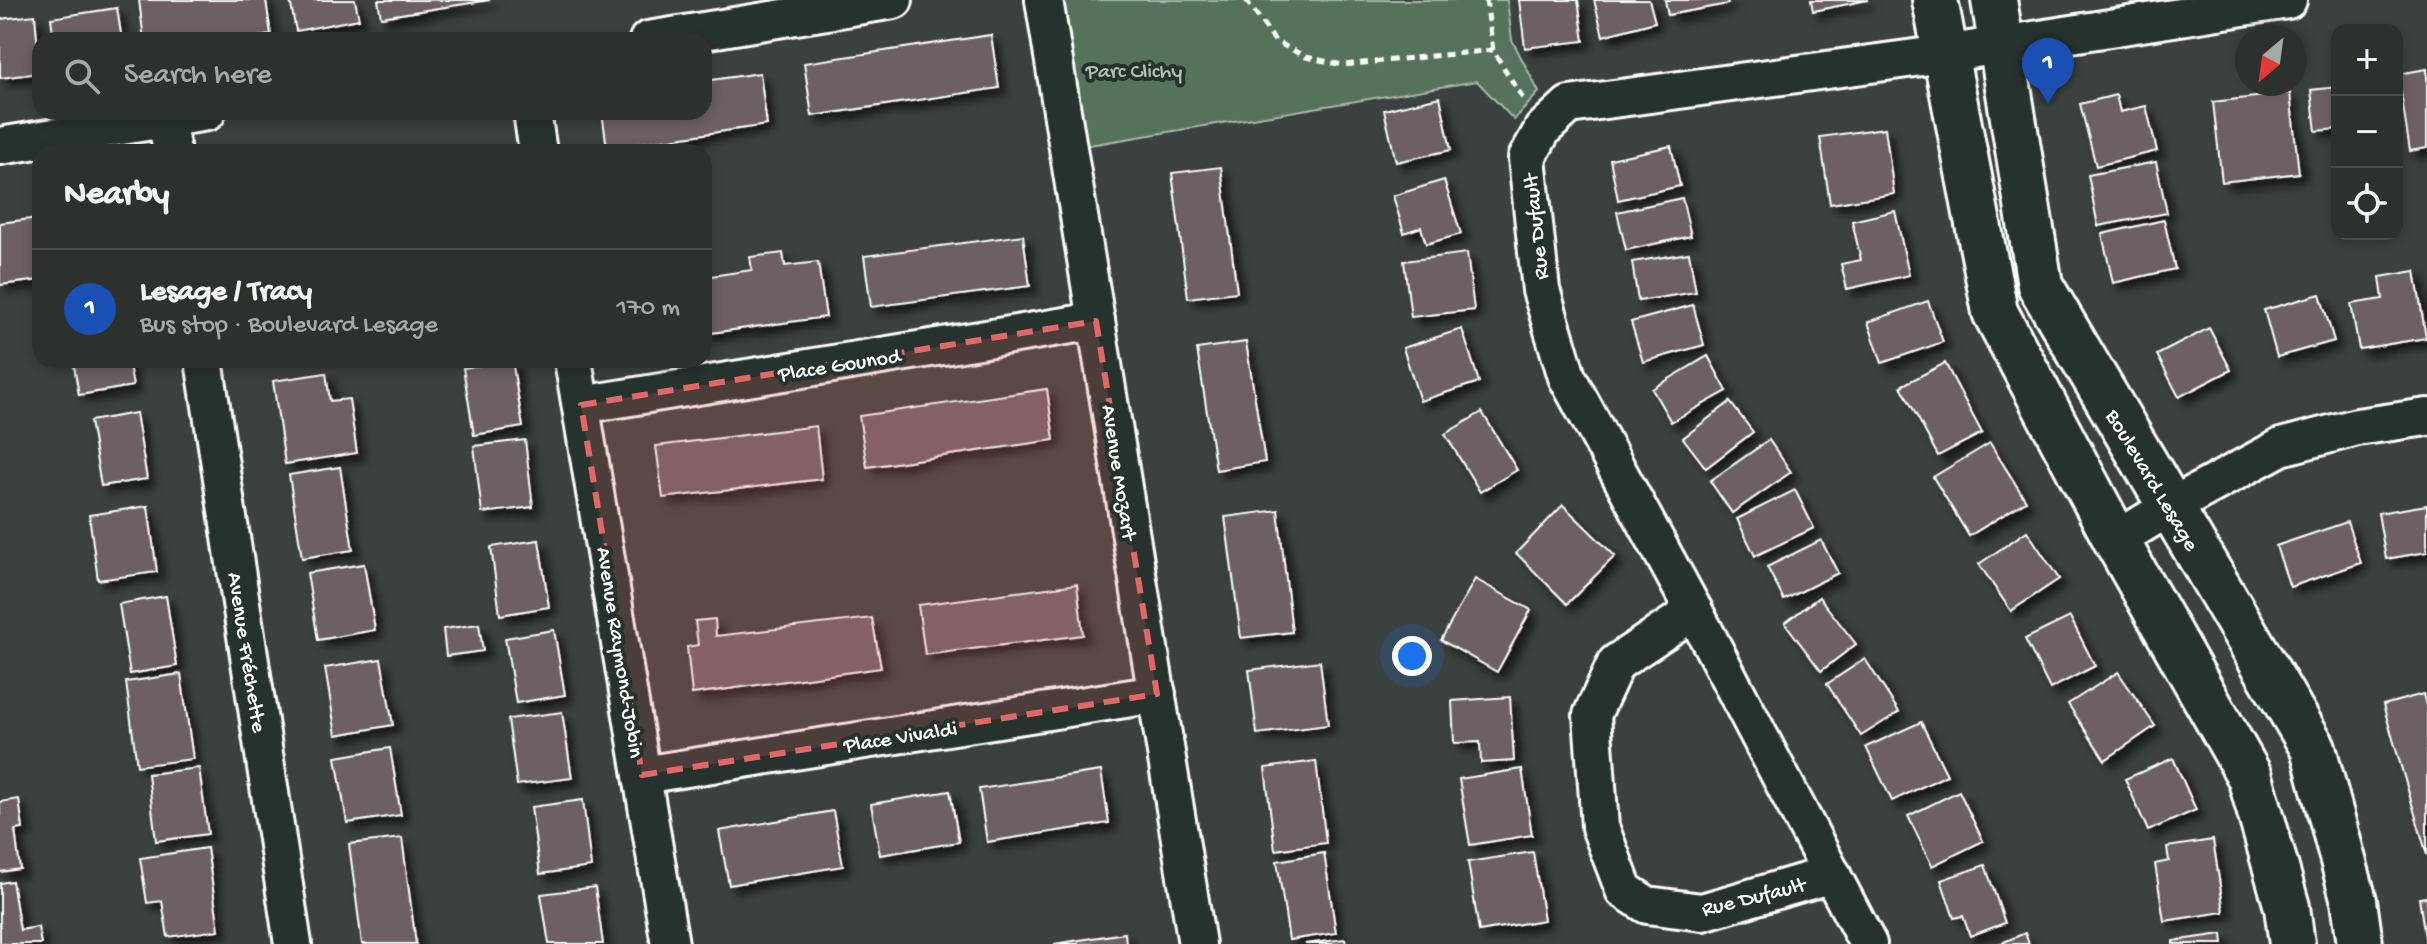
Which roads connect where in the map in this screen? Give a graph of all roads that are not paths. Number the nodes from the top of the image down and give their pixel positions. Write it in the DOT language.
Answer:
graph roads {
  1 [pos="894,0"];
  2 [pos="1044,0"];
  3 [pos="1935,0"];
  4 [pos="1994,0"];
  5 [pos="2288,0"];
  6 [pos="697,32"];
  7 [pos="2001,45"];
  8 [pos="1944,54"];
  9 [pos="194,120"];
  10 [pos="533,120"];
  11 [pos="169,135"];
  12 [pos="537,144"];
  13 [pos="0,146"];
  14 [pos="1096,321"];
  15 [pos="205,368"];
  16 [pos="574,368"];
  17 [pos="581,405"];
  18 [pos="2427,417"];
  19 [pos="2170,507"];
  20 [pos="2116,540"];
  21 [pos="1694,611"];
  22 [pos="1157,694"];
  23 [pos="642,775"];
  24 [pos="1832,874"];
  25 [pos="293,944"];
  26 [pos="670,944"];
  27 [pos="1197,944"];
  28 [pos="1868,944"];
  29 [pos="2292,944"];
  30 [pos="2360,944"];
  1 -- 6 [label="street"];
  2 -- 14 [label="street, Avenue Mozart"];
  3 -- 8 [label="street"];
  4 -- 7 [label="street, Boulevard Lesage"];
  5 -- 7 [label="street, Rue Dufault"];
  7 -- 8 [label="street, Rue Dufault"];
  7 -- 19 [label="street, Boulevard Lesage"];
  8 -- 20 [label="street"];
  8 -- 21 [label="street, Rue Dufault"];
  9 -- 11 [label="street"];
  10 -- 12 [label="street"];
  11 -- 13 [label="street"];
  14 -- 17 [label="street, Place Gounod"];
  14 -- 22 [label="street, Avenue Mozart"];
  15 -- 25 [label="street, Avenue Fréchette"];
  16 -- 17 [label="street, Avenue Raymond-Jobin"];
  17 -- 23 [label="street, Avenue Raymond-Jobin"];
  18 -- 19 [label="street"];
  19 -- 20 [label="street"];
  19 -- 30 [label="street, Boulevard Lesage"];
  20 -- 29 [label="street"];
  21 -- 24 [label="street, Rue Dufault"];
  21 -- 24 [label="street, Rue Dufault"];
  22 -- 23 [label="street, Place Vivaldi"];
  22 -- 27 [label="street, Avenue Mozart"];
  23 -- 26 [label="street, Avenue Raymond-Jobin"];
  24 -- 28 [label="street, Rue Dufault"];
}
